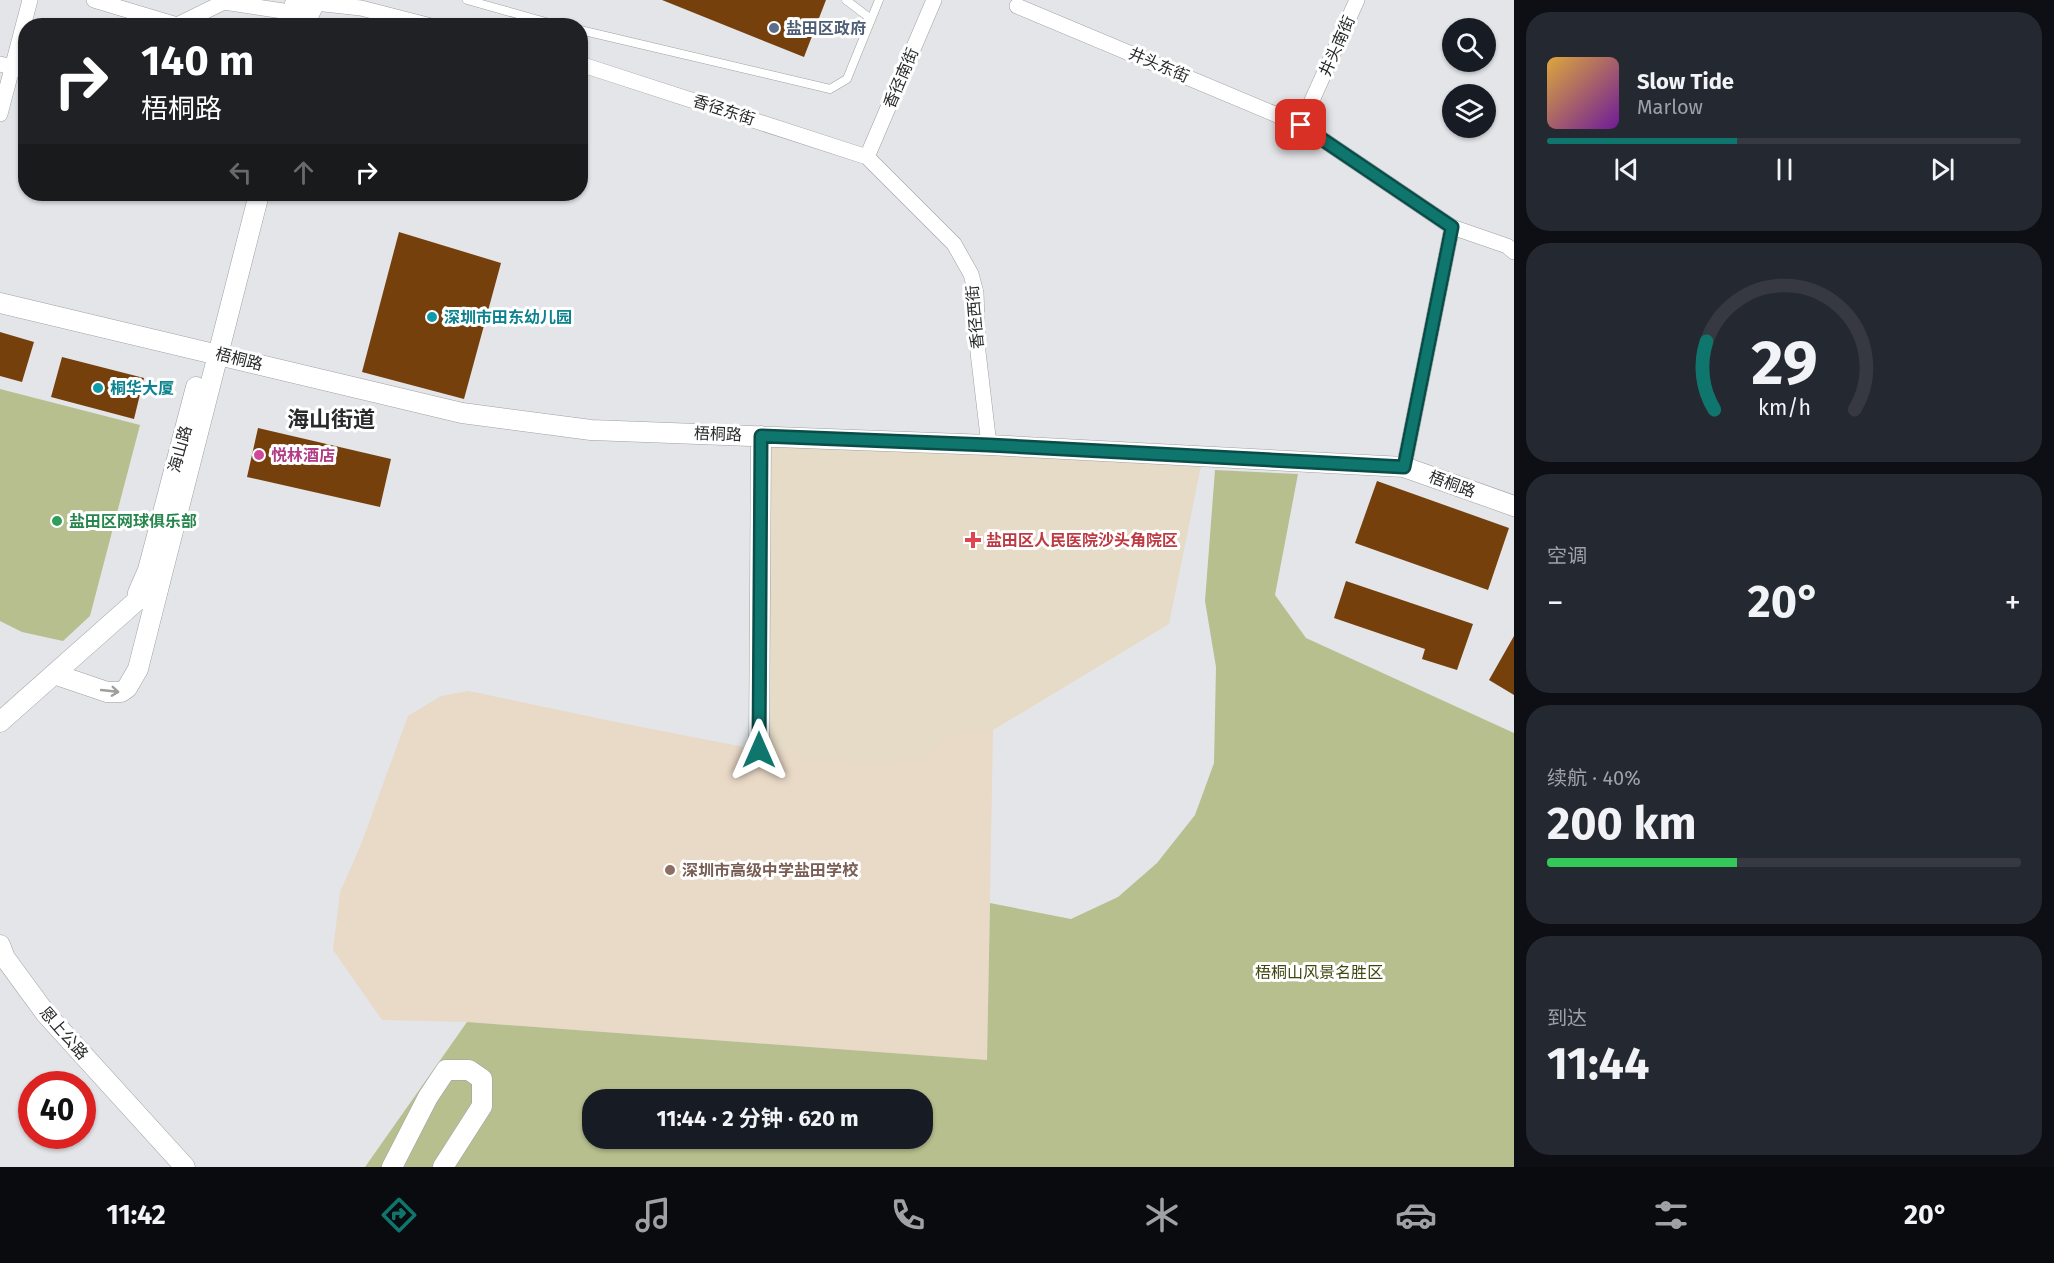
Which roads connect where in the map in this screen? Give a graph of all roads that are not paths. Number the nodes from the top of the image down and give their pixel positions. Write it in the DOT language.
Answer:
graph roads {
  1 [pos="30,0"];
  2 [pos="94,0"];
  3 [pos="467,0"];
  4 [pos="846,0"];
  5 [pos="879,0"];
  6 [pos="934,0"];
  7 [pos="1357,0"];
  8 [pos="1017,6"];
  9 [pos="301,9"];
  10 [pos="26,18"];
  11 [pos="154,18"];
  12 [pos="191,18"];
  13 [pos="400,18"];
  14 [pos="531,18"];
  15 [pos="871,19"];
  16 [pos="588,32"];
  17 [pos="18,48"];
  18 [pos="588,67"];
  19 [pos="13,68"];
  20 [pos="0,114"];
  21 [pos="1301,125"];
  22 [pos="867,157"];
  23 [pos="244,201"];
  24 [pos="257,201"];
  25 [pos="1452,227"];
  26 [pos="1514,252"];
  27 [pos="0,303"];
  28 [pos="212,352"];
  29 [pos="761,436"];
  30 [pos="989,445"];
  31 [pos="1404,467"];
  32 [pos="1514,506"];
  33 [pos="162,574"];
  34 [pos="111,624"];
  35 [pos="54,674"];
  36 [pos="0,722"];
  37 [pos="759,750"];
  38 [pos="0,945"];
  39 [pos="185,1167"];
  40 [pos="392,1167"];
  41 [pos="443,1167"];
  1 -- 10 [label="street"];
  2 -- 11 [label="street"];
  3 -- 14 [label="lane"];
  4 -- 15 [label="lane"];
  5 -- 15 [label="lane"];
  6 -- 22 [label="street, 香径南街"];
  7 -- 21 [label="street, 井头南街"];
  8 -- 21 [label="street, 井头东街"];
  9 -- 12 [label="street"];
  9 -- 13 [label="street"];
  15 -- 16 [label="lane"];
  17 -- 19 [label="street"];
  18 -- 22 [label="street, 香径东街"];
  19 -- 20 [label="street"];
  21 -- 25 [label="street, 井头东街"];
  22 -- 30 [label="street, 香径西街"];
  23 -- 28 [label="street, 海山路"];
  24 -- 28 [label="street, 海山路"];
  25 -- 26 [label="street, 井头东街"];
  25 -- 31 [label="street"];
  27 -- 28 [label="street, 梧桐路"];
  28 -- 29 [label="street, 梧桐路"];
  28 -- 33 [label="street, 海山路"];
  28 -- 34 [label="street, 海山路"];
  29 -- 30 [label="street, 梧桐路"];
  29 -- 37 [label="street"];
  30 -- 31 [label="street, 梧桐路"];
  31 -- 32 [label="street, 梧桐路"];
  33 -- 34 [label="street, 海山路"];
  35 -- 33 [label="street, 海山路, one-way"];
  34 -- 35 [label="street"];
  35 -- 36 [label="street"];
  38 -- 39 [label="street, 恩上公路"];
  40 -- 41 [label="street"];
}
